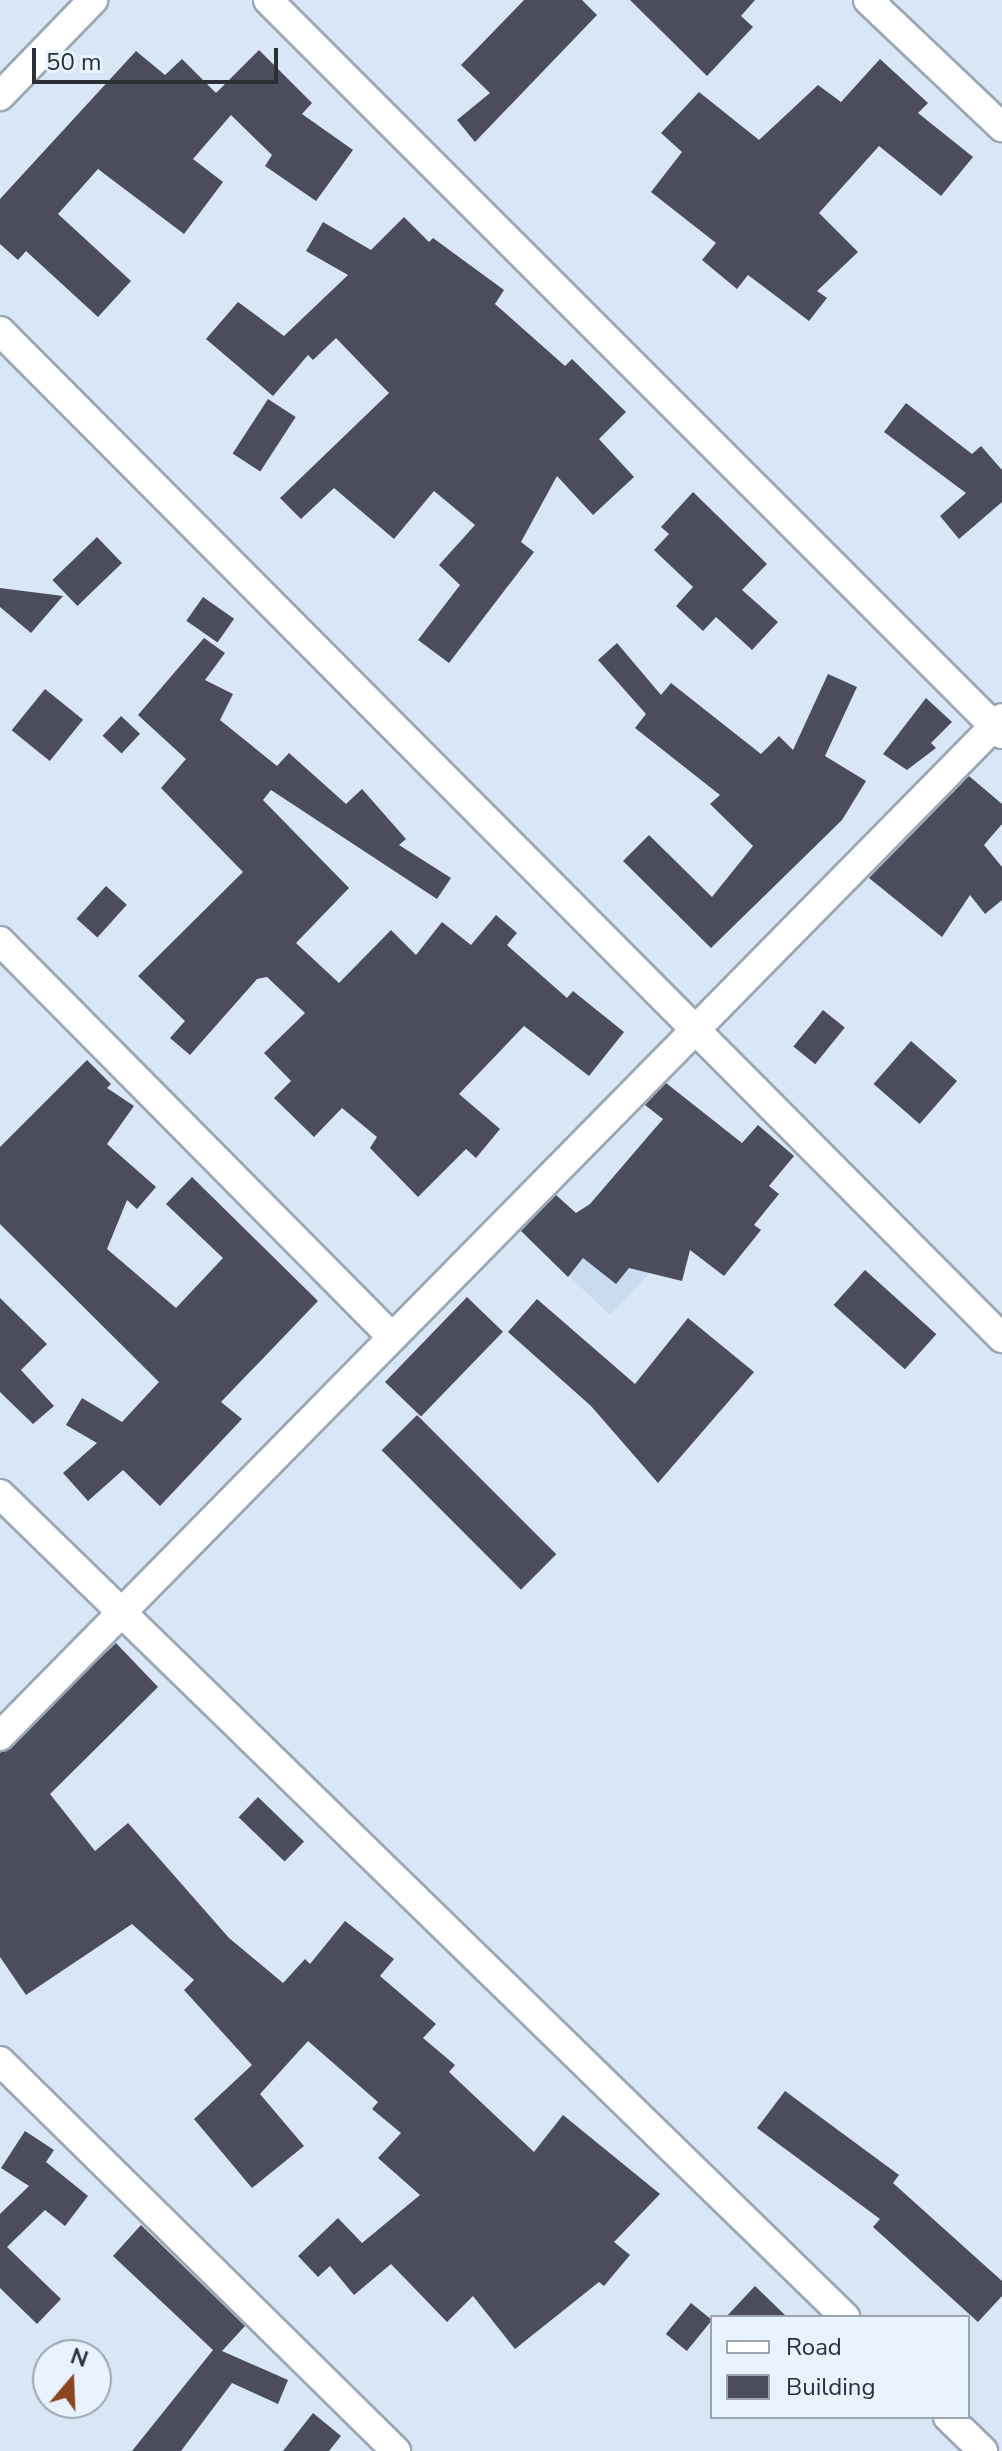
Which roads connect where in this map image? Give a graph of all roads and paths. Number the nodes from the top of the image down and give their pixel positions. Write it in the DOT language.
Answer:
graph roads {
  1 [pos="93,0"];
  2 [pos="268,0"];
  3 [pos="868,0"];
  4 [pos="0,96"];
  5 [pos="1002,127"];
  6 [pos="0,331"];
  7 [pos="999,726"];
  8 [pos="0,941"];
  9 [pos="696,1031"];
  10 [pos="392,1337"];
  11 [pos="1002,1338"];
  12 [pos="0,1494"];
  13 [pos="121,1612"];
  14 [pos="0,1736"];
  15 [pos="0,2061"];
  16 [pos="843,2315"];
  17 [pos="950,2419"];
  18 [pos="396,2451"];
  19 [pos="983,2451"];
  1 -- 4 [label="street"];
  2 -- 7 [label="street"];
  3 -- 5 [label="street"];
  6 -- 9 [label="street"];
  7 -- 9 [label="street"];
  8 -- 10 [label="street"];
  9 -- 10 [label="street"];
  9 -- 11 [label="street"];
  10 -- 13 [label="street"];
  12 -- 13 [label="street"];
  13 -- 14 [label="street"];
  13 -- 16 [label="street"];
  15 -- 18 [label="street"];
  17 -- 19 [label="street"];
}
